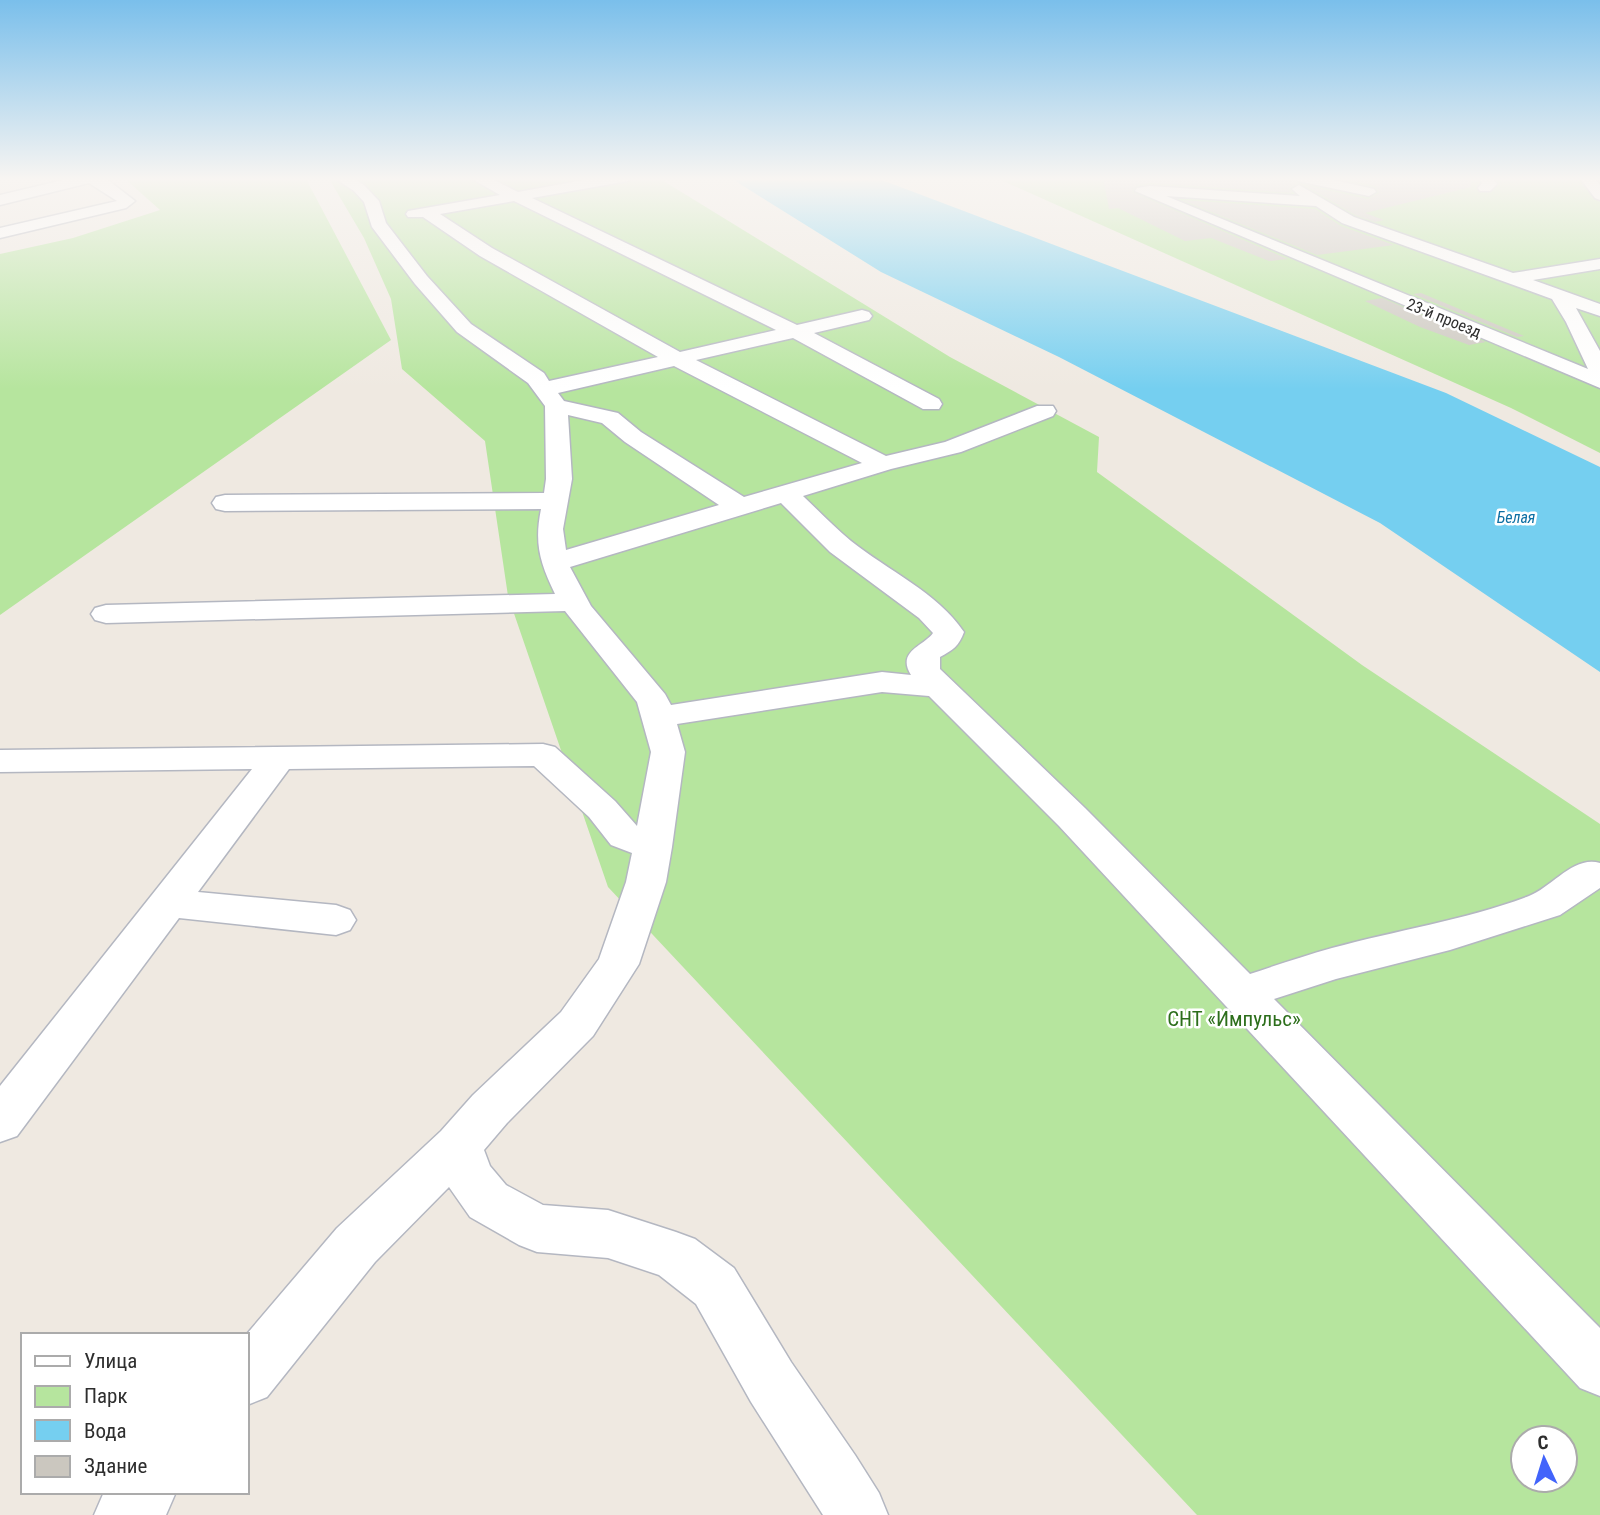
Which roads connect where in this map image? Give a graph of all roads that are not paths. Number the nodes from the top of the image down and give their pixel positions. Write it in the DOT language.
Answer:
graph roads {
  1 [pos="405,248"];
  2 [pos="480,248"];
  3 [pos="621,248"];
  4 [pos="1278,248"];
  5 [pos="1425,248"];
  6 [pos="1600,264"];
  7 [pos="1509,278"];
  8 [pos="1559,296"];
  9 [pos="1600,310"];
  10 [pos="862,316"];
  11 [pos="794,331"];
  12 [pos="679,360"];
  13 [pos="1600,372"];
  14 [pos="1600,382"];
  15 [pos="550,398"];
  16 [pos="931,404"];
  17 [pos="1045,411"];
  18 [pos="883,464"];
  19 [pos="786,495"];
  20 [pos="555,501"];
  21 [pos="225,503"];
  22 [pos="744,508"];
  23 [pos="554,563"];
  24 [pos="575,601"];
  25 [pos="106,614"];
  26 [pos="938,687"];
  27 [pos="658,717"];
  28 [pos="280,757"];
  29 [pos="0,761"];
  30 [pos="653,847"];
  31 [pos="1592,873"];
  32 [pos="168,903"];
  33 [pos="336,920"];
  34 [pos="1240,994"];
  35 [pos="0,1122"];
  36 [pos="458,1146"];
  37 [pos="1600,1368"];
  38 [pos="248,1376"];
  39 [pos="144,1494"];
  40 [pos="125,1515"];
  41 [pos="856,1515"];
  1 -- 15 [label="street"];
  2 -- 12 [label="street"];
  3 -- 11 [label="street"];
  4 -- 14 [label="street, 23-й проезд"];
  5 -- 7 [label="street"];
  6 -- 7 [label="street"];
  7 -- 8 [label="street"];
  8 -- 9 [label="street"];
  8 -- 13 [label="street"];
  10 -- 11 [label="street"];
  11 -- 12 [label="street"];
  11 -- 16 [label="street"];
  12 -- 15 [label="street"];
  12 -- 18 [label="street"];
  15 -- 20 [label="street"];
  15 -- 22 [label="street"];
  17 -- 18 [label="street"];
  18 -- 19 [label="street"];
  19 -- 22 [label="street"];
  19 -- 26 [label="street"];
  20 -- 21 [label="street"];
  20 -- 23 [label="street"];
  22 -- 23 [label="street"];
  23 -- 24 [label="street"];
  24 -- 25 [label="street"];
  24 -- 27 [label="street"];
  26 -- 27 [label="street"];
  26 -- 34 [label="street"];
  27 -- 30 [label="street"];
  28 -- 29 [label="street"];
  28 -- 30 [label="street"];
  28 -- 32 [label="street"];
  30 -- 36 [label="street"];
  31 -- 34 [label="street"];
  32 -- 33 [label="street"];
  32 -- 35 [label="street"];
  34 -- 37 [label="street"];
  36 -- 38 [label="street"];
  36 -- 41 [label="street"];
  39 -- 40 [label="street"];
}
